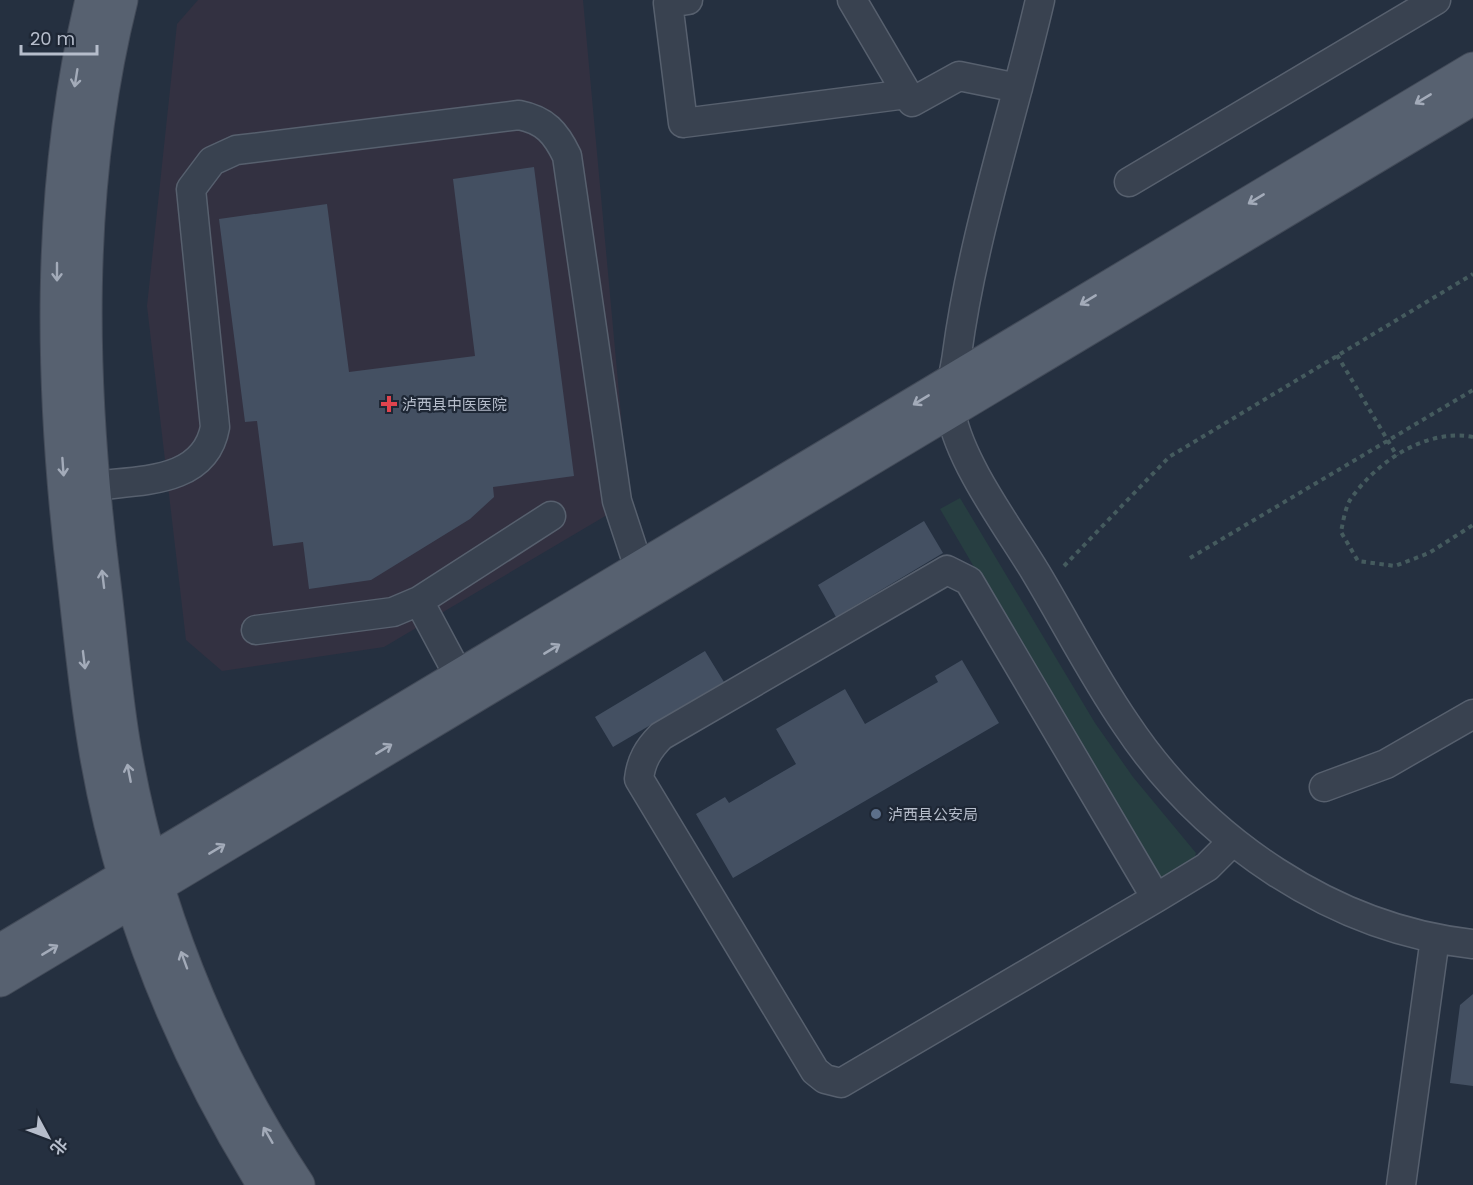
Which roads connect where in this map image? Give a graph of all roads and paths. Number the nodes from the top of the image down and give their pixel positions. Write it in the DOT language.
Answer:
graph roads {
  1 [pos="92,0"];
  2 [pos="121,0"];
  3 [pos="688,0"];
  4 [pos="852,0"];
  5 [pos="1040,0"];
  6 [pos="1436,0"];
  7 [pos="1473,69"];
  8 [pos="1018,88"];
  9 [pos="907,94"];
  10 [pos="1473,98"];
  11 [pos="1129,182"];
  12 [pos="1473,274"];
  13 [pos="1337,356"];
  14 [pos="1473,390"];
  15 [pos="952,396"];
  16 [pos="1473,437"];
  17 [pos="1388,441"];
  18 [pos="1397,456"];
  19 [pos="93,486"];
  20 [pos="551,516"];
  21 [pos="1473,525"];
  22 [pos="1190,558"];
  23 [pos="639,568"];
  24 [pos="1043,586"];
  25 [pos="419,601"];
  26 [pos="256,630"];
  27 [pos="459,676"];
  28 [pos="1473,714"];
  29 [pos="1324,787"];
  30 [pos="1233,841"];
  31 [pos="141,880"];
  32 [pos="1156,898"];
  33 [pos="1435,938"];
  34 [pos="1473,944"];
  35 [pos="0,951"];
  36 [pos="0,980"];
  37 [pos="264,1185"];
  38 [pos="298,1185"];
  39 [pos="1401,1185"];
  1 -- 31 [label="main road, one-way"];
  2 -- 19 [label="main road"];
  3 -- 9 [label="street"];
  4 -- 9 [label="street"];
  5 -- 8 [label="street"];
  6 -- 11 [label="street"];
  7 -- 15 [label="main road, one-way"];
  8 -- 9 [label="street"];
  8 -- 15 [label="street"];
  10 -- 15 [label="main road"];
  12 -- 13 [label="path"];
  13 -- 17 [label="path"];
  13 -- 24 [label="path"];
  14 -- 17 [label="path"];
  15 -- 23 [label="main road, one-way"];
  15 -- 24 [label="street"];
  31 -- 15 [label="main road, one-way"];
  16 -- 18 [label="path"];
  17 -- 18 [label="path"];
  17 -- 22 [label="path"];
  18 -- 21 [label="path"];
  19 -- 23 [label="street"];
  31 -- 19 [label="main road, one-way"];
  20 -- 25 [label="street"];
  23 -- 27 [label="main road"];
  24 -- 30 [label="street"];
  25 -- 26 [label="street"];
  25 -- 27 [label="street"];
  27 -- 31 [label="main road"];
  28 -- 29 [label="street"];
  30 -- 32 [label="street"];
  30 -- 33 [label="street"];
  31 -- 35 [label="main road"];
  36 -- 31 [label="main road, one-way"];
  31 -- 37 [label="main road"];
  38 -- 31 [label="main road, one-way"];
  32 -- 32 [label="street"];
  33 -- 34 [label="street"];
  33 -- 39 [label="street"];
}
